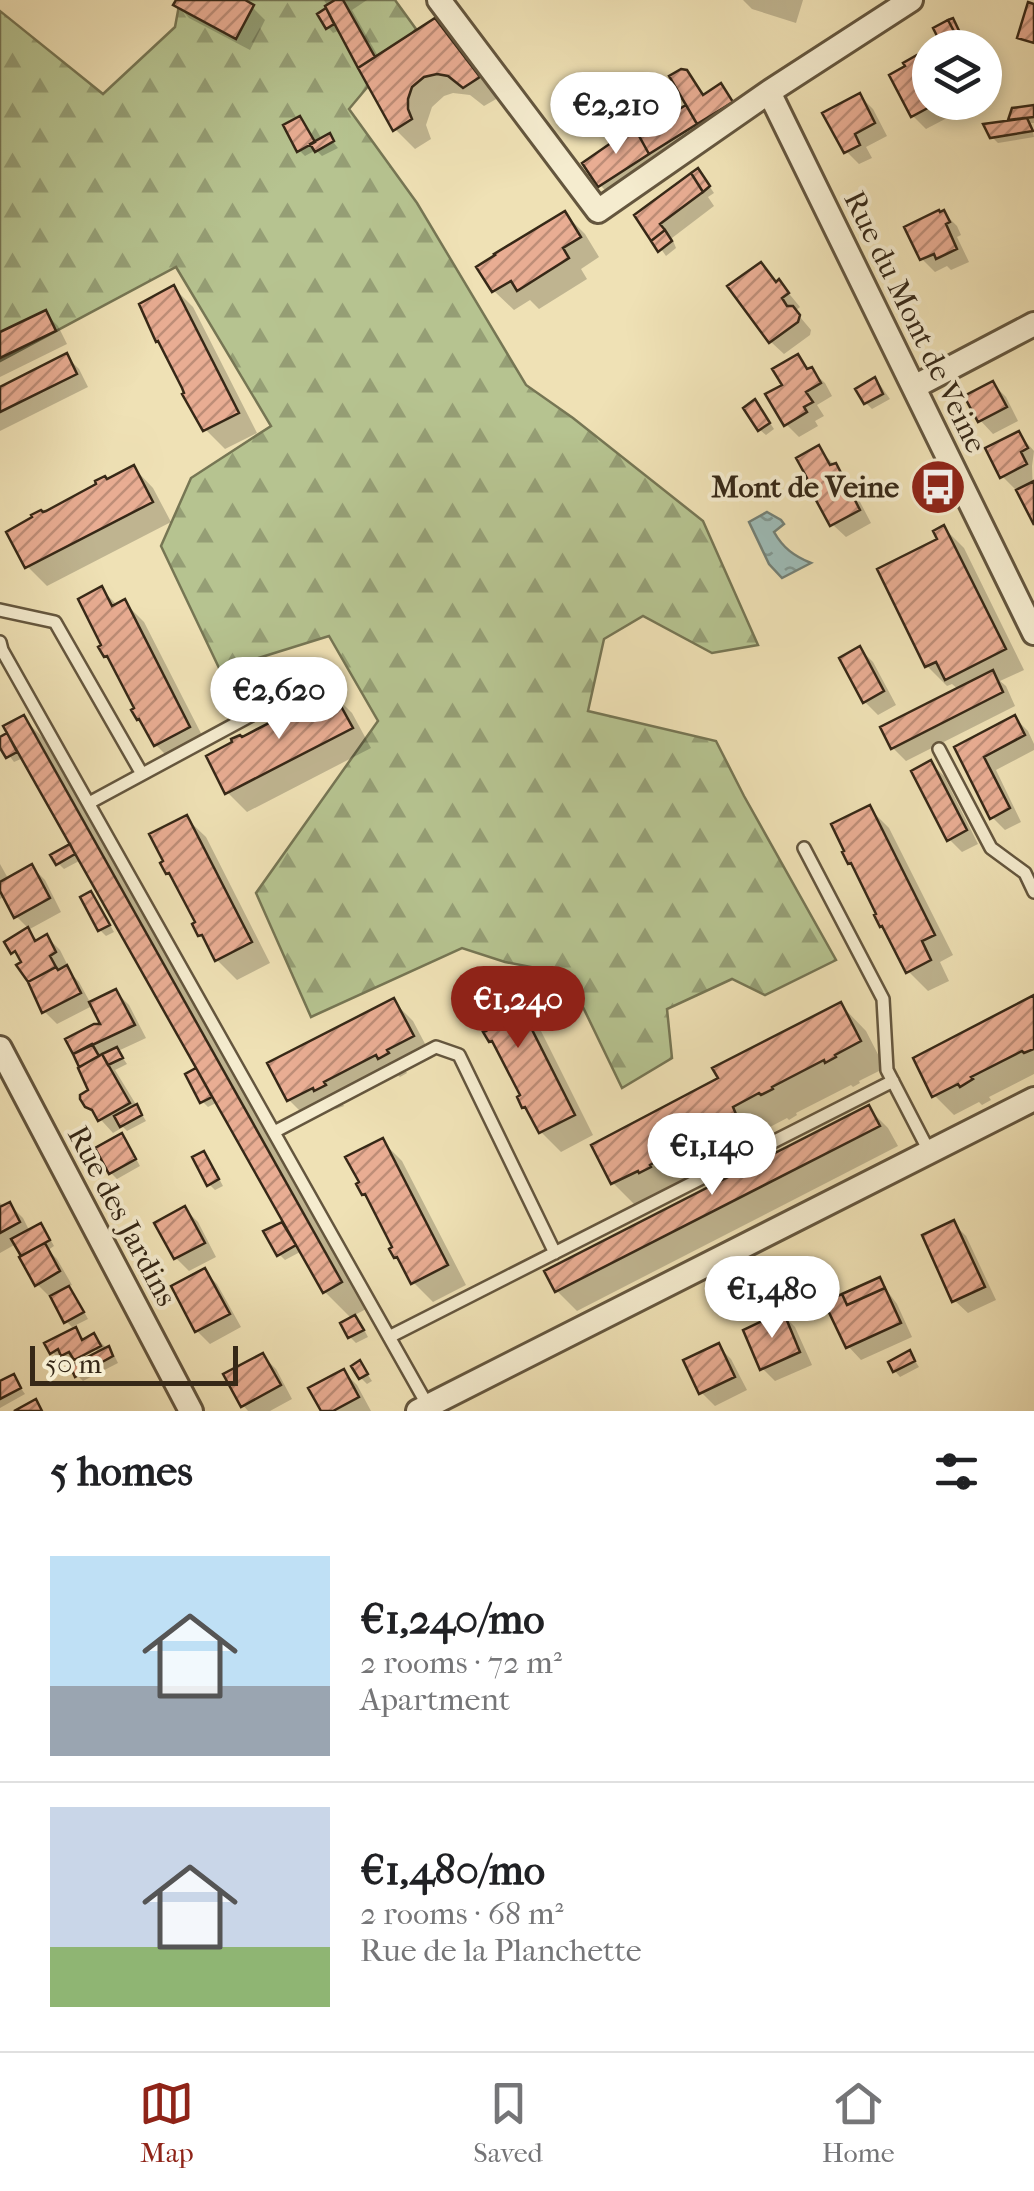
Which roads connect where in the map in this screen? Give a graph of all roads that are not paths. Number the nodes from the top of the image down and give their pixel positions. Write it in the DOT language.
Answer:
graph roads {
  1 [pos="439,0"];
  2 [pos="911,0"];
  3 [pos="769,92"];
  4 [pos="1034,324"];
  5 [pos="914,387"];
  6 [pos="0,610"];
  7 [pos="1031,621"];
  8 [pos="0,642"];
  9 [pos="320,678"];
  10 [pos="940,750"];
  11 [pos="142,774"];
  12 [pos="89,803"];
  13 [pos="804,848"];
  14 [pos="1034,892"];
  15 [pos="0,1048"];
  16 [pos="892,1081"];
  17 [pos="1034,1099"];
  18 [pos="274,1132"];
  19 [pos="930,1153"];
  20 [pos="555,1253"];
  21 [pos="389,1337"];
  22 [pos="423,1408"];
  23 [pos="192,1411"];
  1 -- 3 [label="street"];
  2 -- 3 [label="street"];
  3 -- 5 [label="street, Rue du Mont de Veine"];
  4 -- 5 [label="street"];
  5 -- 7 [label="street, Rue du Mont de Veine"];
  6 -- 11 [label="lane"];
  8 -- 12 [label="lane"];
  9 -- 11 [label="lane"];
  10 -- 14 [label="lane"];
  11 -- 12 [label="lane"];
  12 -- 18 [label="lane"];
  13 -- 16 [label="lane"];
  15 -- 23 [label="street, Rue des Jardins"];
  16 -- 19 [label="lane"];
  16 -- 20 [label="lane"];
  17 -- 19 [label="street"];
  18 -- 20 [label="lane"];
  18 -- 21 [label="lane"];
  19 -- 22 [label="street"];
  20 -- 21 [label="lane"];
  21 -- 22 [label="lane"];
}
